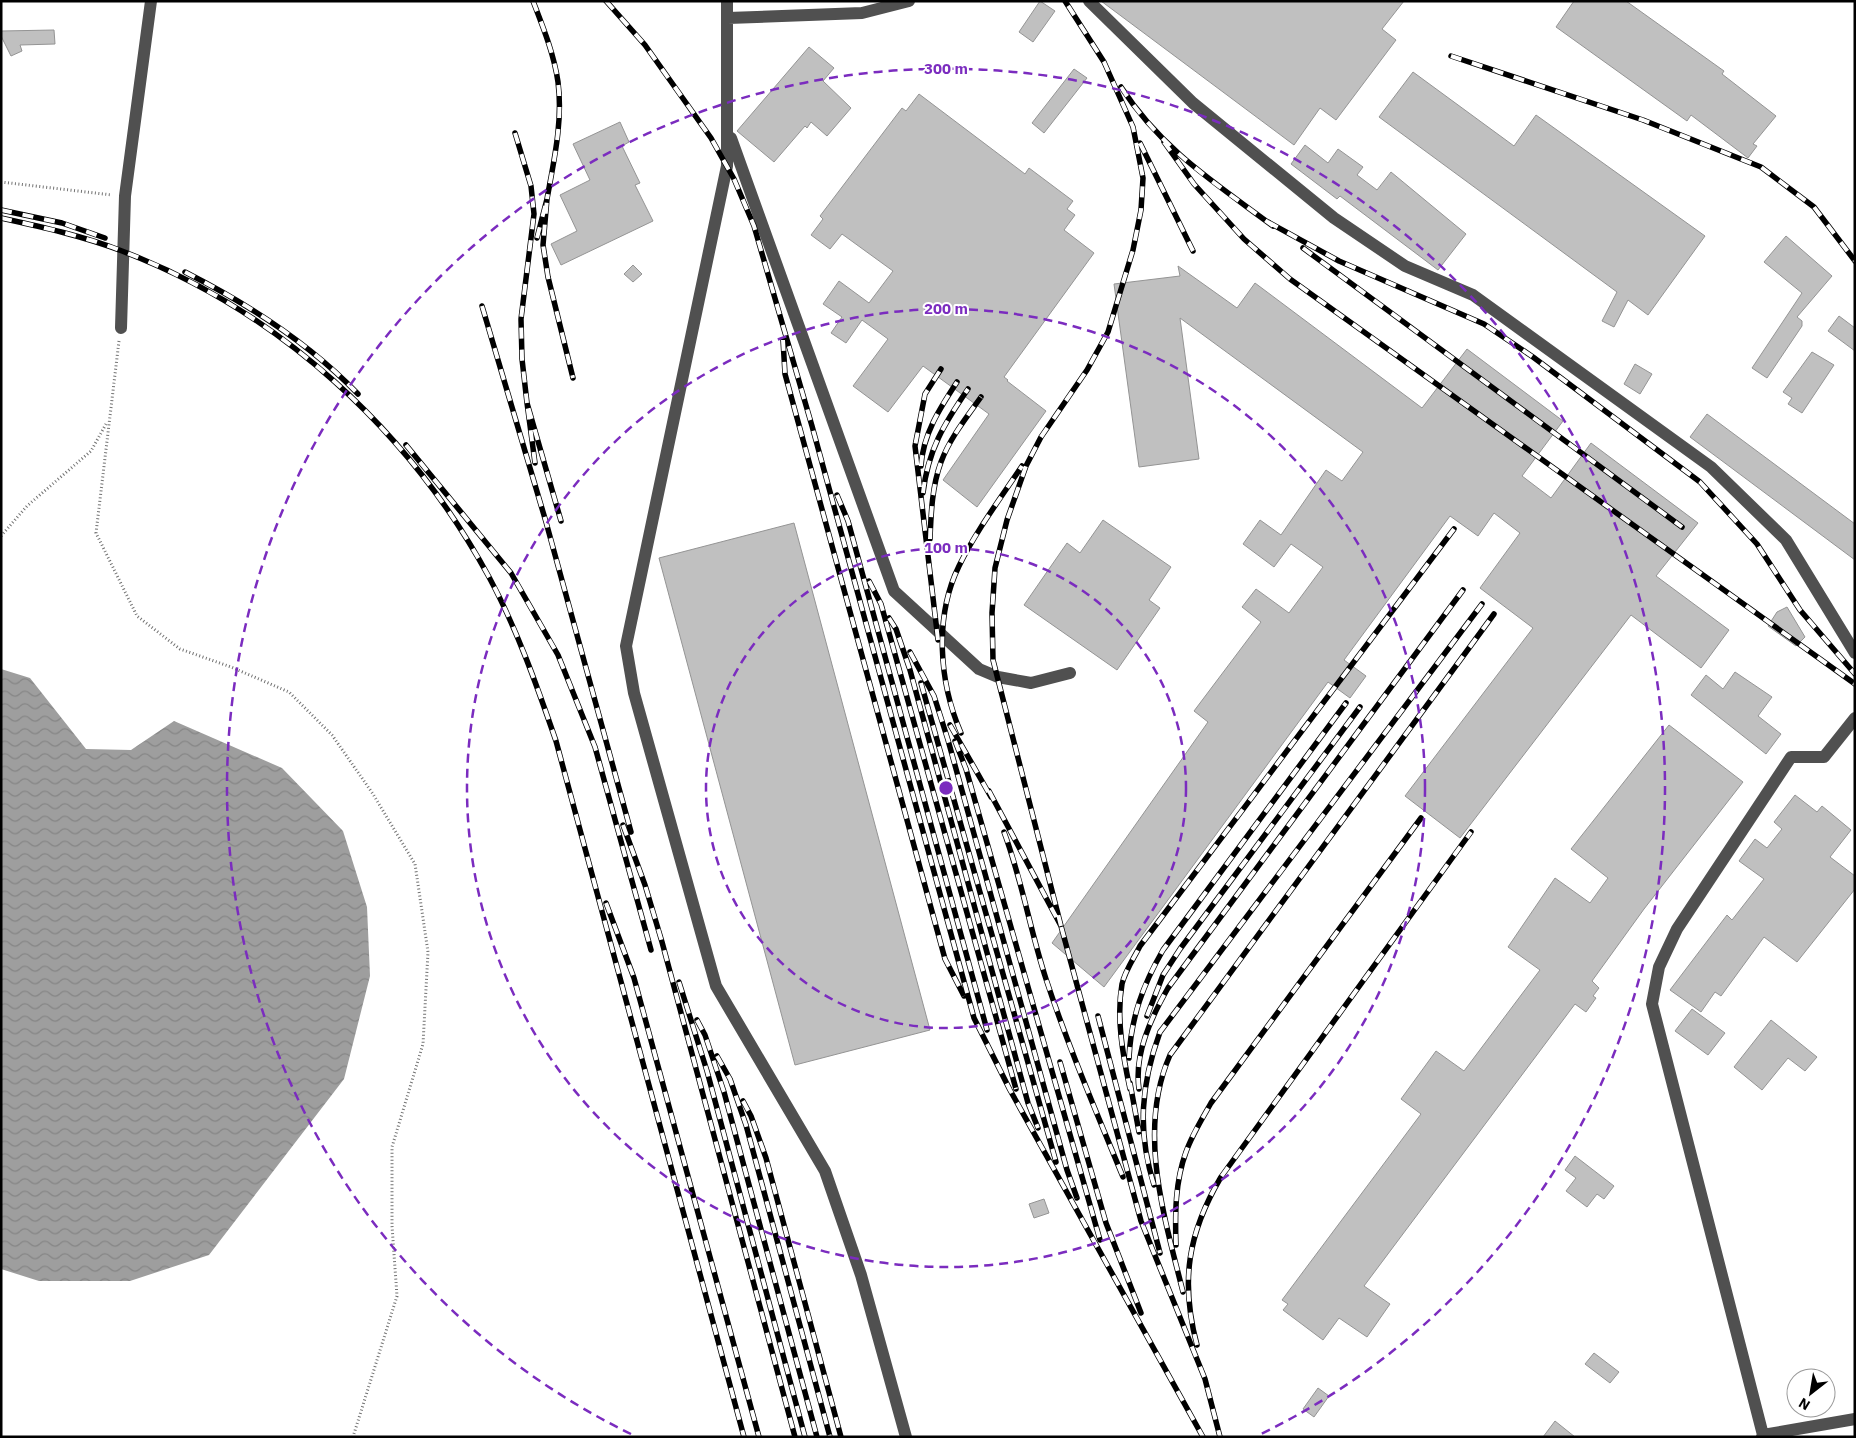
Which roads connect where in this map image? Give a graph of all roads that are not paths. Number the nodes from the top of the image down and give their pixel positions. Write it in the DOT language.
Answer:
graph roads {
  1 [pos="151,1"];
  2 [pos="728,1"];
  3 [pos="909,1"];
  4 [pos="1089,1"];
  5 [pos="728,18"];
  6 [pos="728,129"];
  7 [pos="121,328"];
  8 [pos="1855,653"];
  9 [pos="1070,673"];
  10 [pos="1855,718"];
  11 [pos="1855,1419"];
  12 [pos="1763,1436"];
  13 [pos="906,1437"];
  1 -- 7 [label="lane"];
  2 -- 5 [label="lane"];
  3 -- 5 [label="lane"];
  4 -- 8 [label="lane"];
  5 -- 6 [label="lane"];
  6 -- 9 [label="lane"];
  6 -- 13 [label="lane"];
  10 -- 12 [label="lane"];
  11 -- 12 [label="lane"];
}
